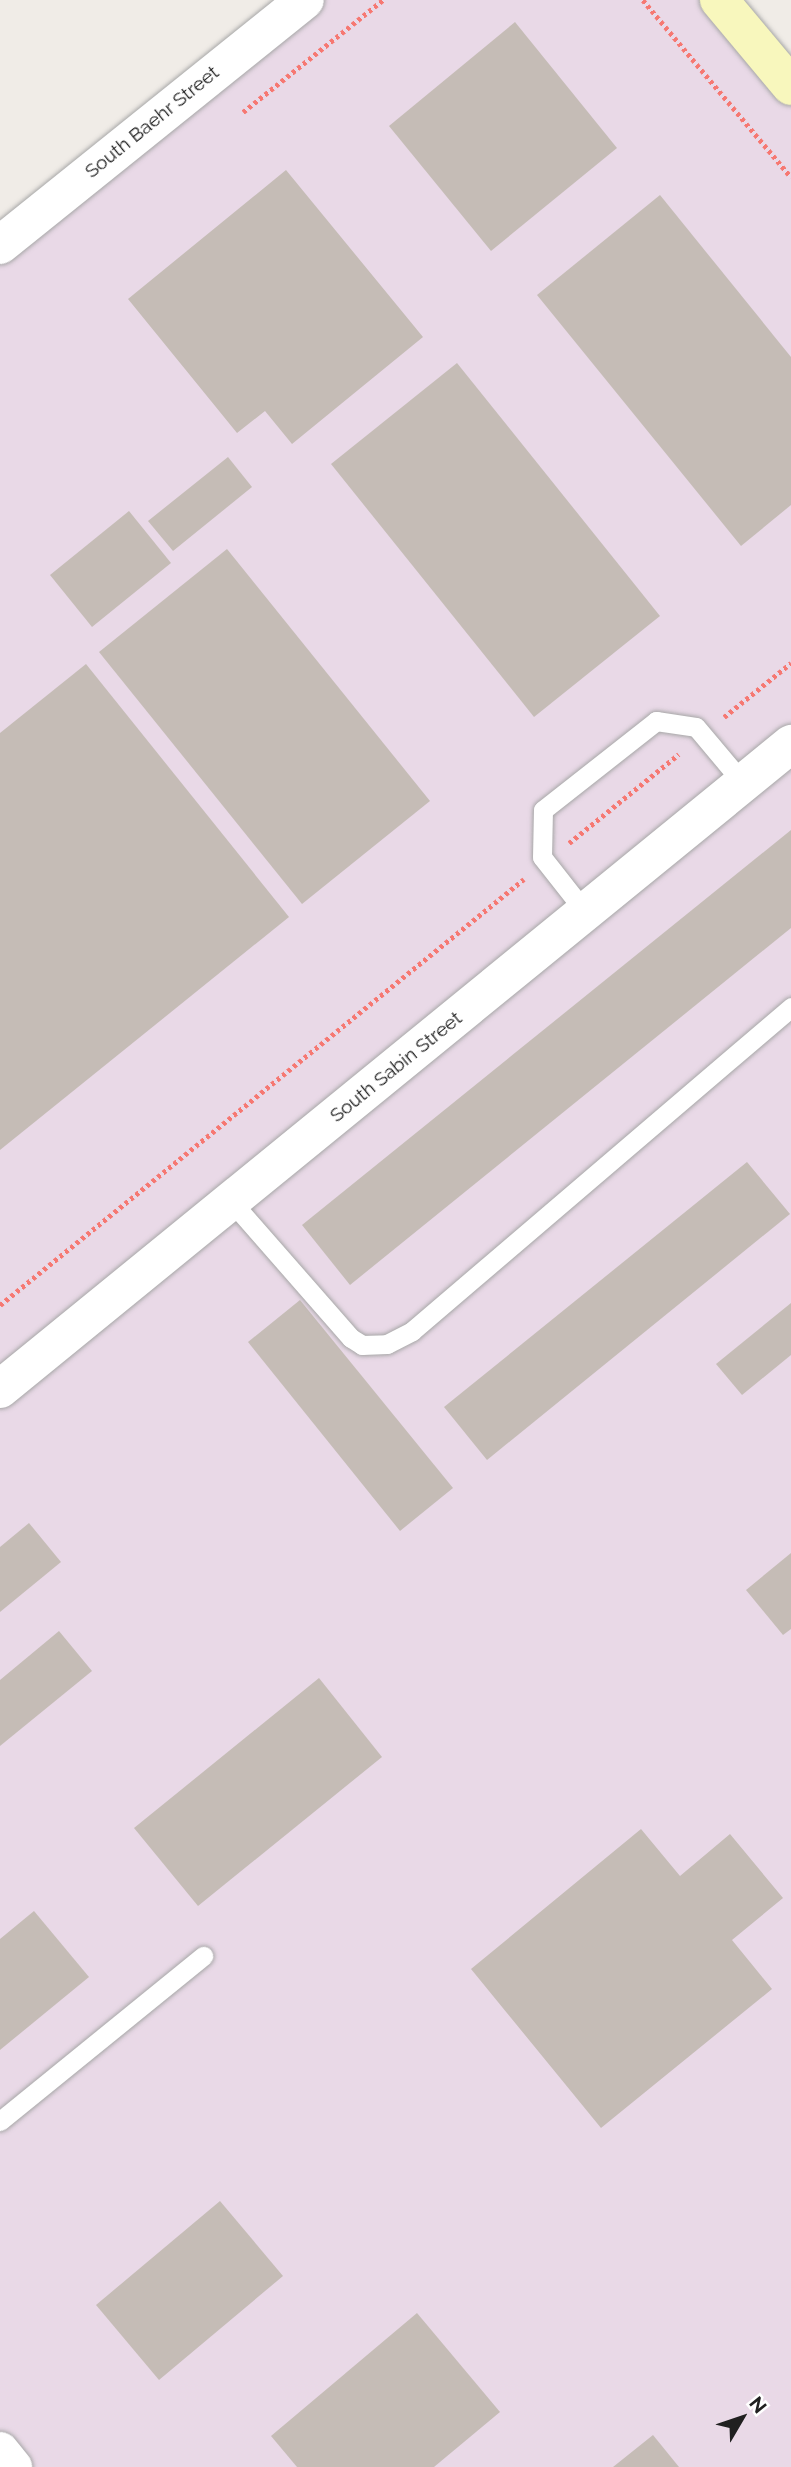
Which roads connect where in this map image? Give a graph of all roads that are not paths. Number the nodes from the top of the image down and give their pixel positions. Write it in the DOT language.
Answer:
graph roads {
  1 [pos="305,0"];
  2 [pos="719,0"];
  3 [pos="791,86"];
  4 [pos="0,246"];
  5 [pos="791,744"];
  6 [pos="743,783"];
  7 [pos="586,913"];
  8 [pos="791,1007"];
  9 [pos="231,1201"];
  10 [pos="0,1389"];
  11 [pos="203,1956"];
  12 [pos="0,2121"];
  13 [pos="0,2451"];
  14 [pos="13,2467"];
  1 -- 4 [label="street, South Baehr Street"];
  2 -- 3 [label="street"];
  5 -- 6 [label="street, South Sabin Street"];
  6 -- 7 [label="street, South Sabin Street"];
  6 -- 7 [label="lane"];
  7 -- 9 [label="street, South Sabin Street"];
  8 -- 9 [label="lane"];
  9 -- 10 [label="street, South Sabin Street"];
  11 -- 12 [label="lane"];
  13 -- 14 [label="street"];
}
